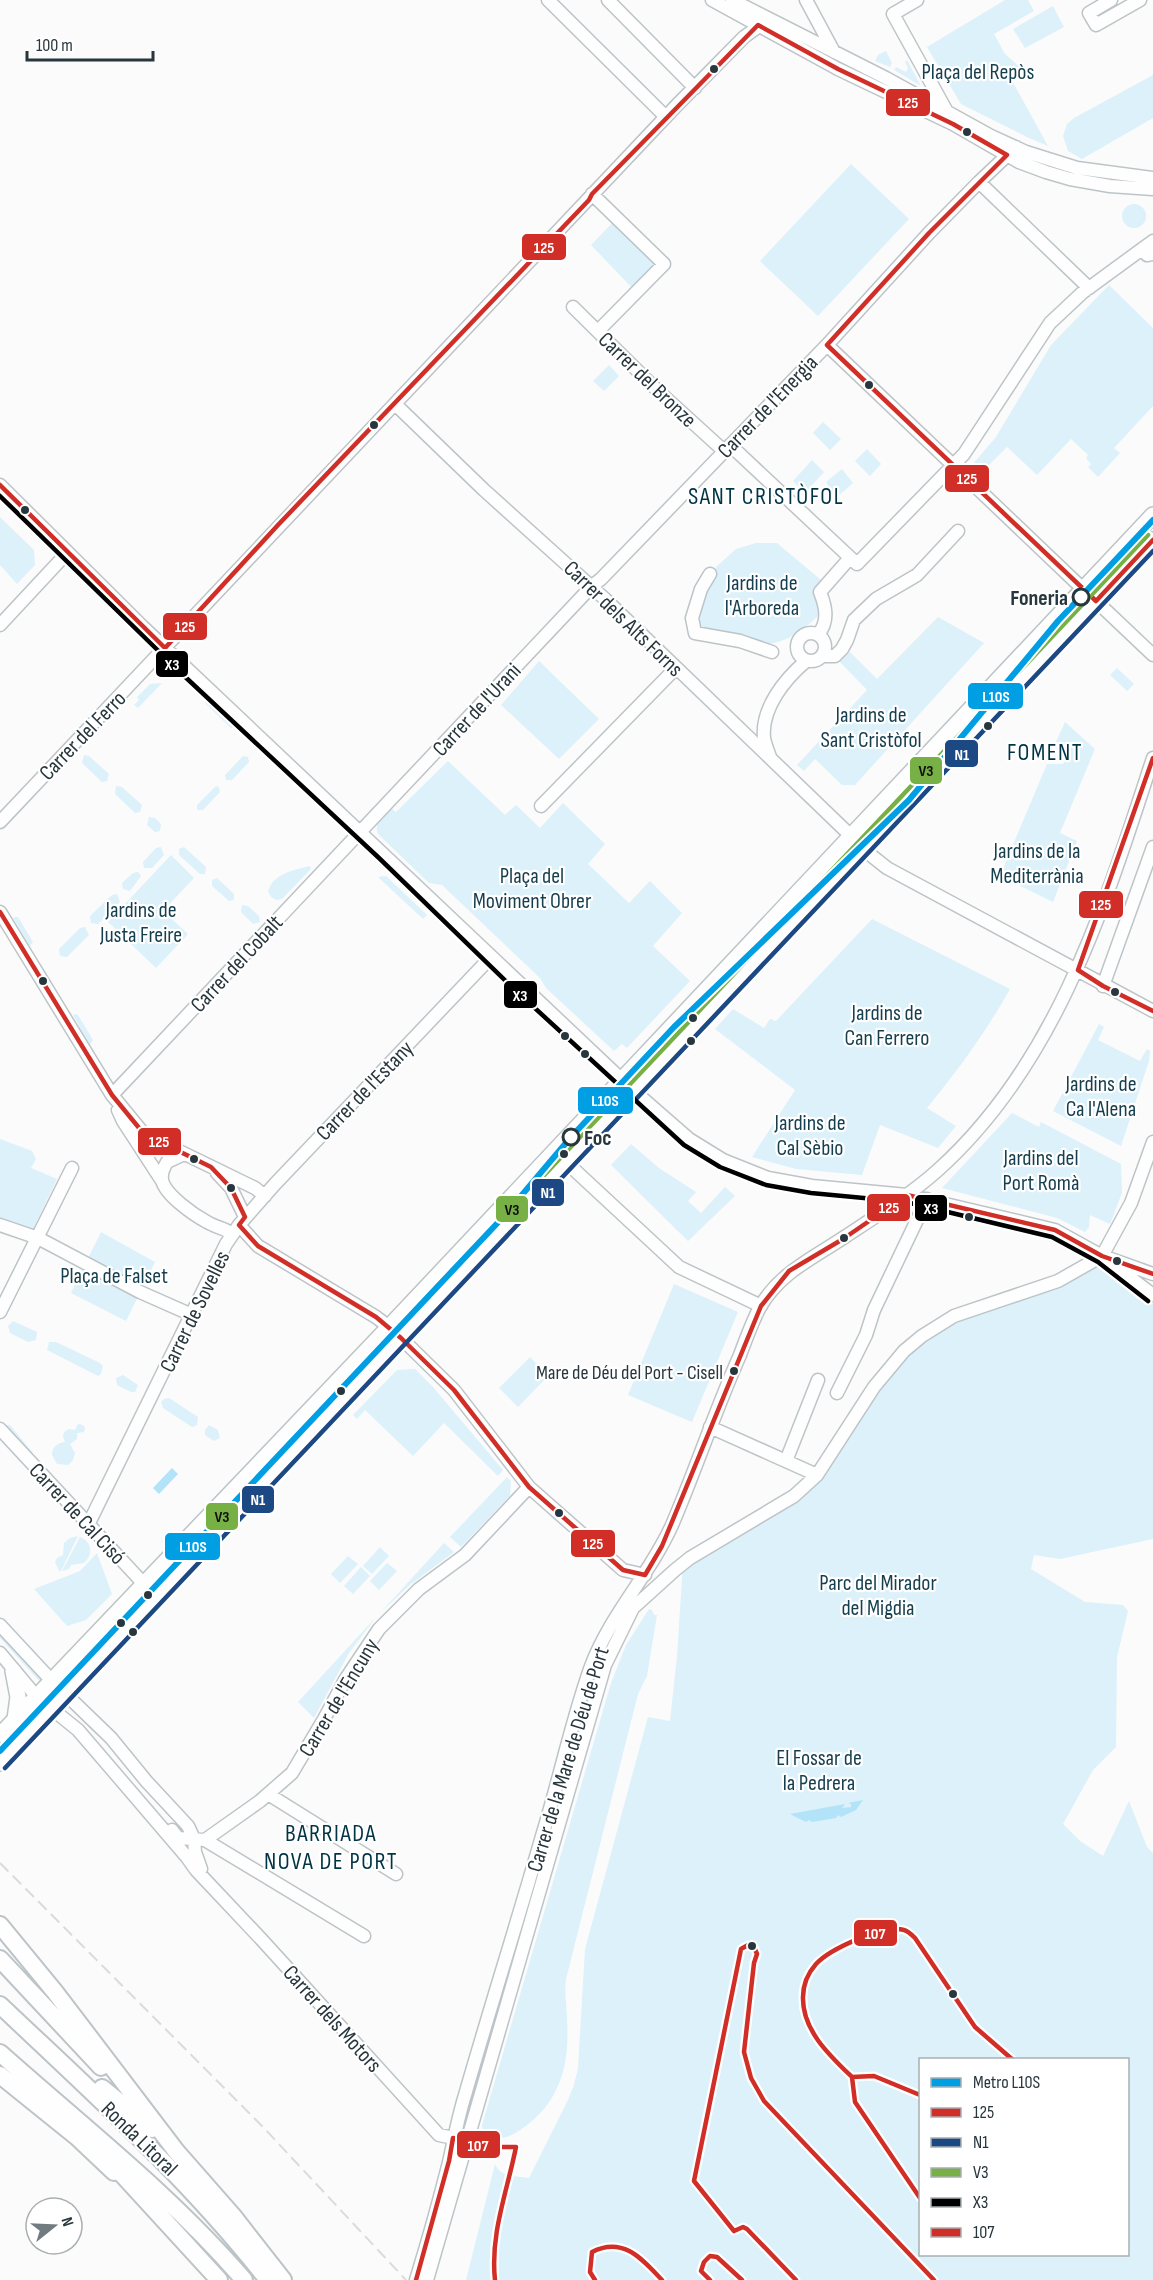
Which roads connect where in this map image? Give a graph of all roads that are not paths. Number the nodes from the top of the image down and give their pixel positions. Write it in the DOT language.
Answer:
graph roads {
  1 [pos="608,0"];
  2 [pos="712,0"];
  3 [pos="732,0"];
  4 [pos="806,0"];
  5 [pos="916,0"];
  6 [pos="1111,0"];
  7 [pos="1140,0"];
  8 [pos="552,1"];
  9 [pos="768,24"];
  10 [pos="834,52"];
  11 [pos="838,69"];
  12 [pos="695,88"];
  13 [pos="946,111"];
  14 [pos="666,117"];
  15 [pos="1011,151"];
  16 [pos="1153,178"];
  17 [pos="979,182"];
  18 [pos="1153,189"];
  19 [pos="592,194"];
  20 [pos="1153,241"];
  21 [pos="1089,288"];
  22 [pos="573,307"];
  23 [pos="598,331"];
  24 [pos="826,345"];
  25 [pos="395,404"];
  26 [pos="727,448"];
  27 [pos="952,466"];
  28 [pos="0,485"];
  29 [pos="1153,514"];
  30 [pos="958,531"];
  31 [pos="1153,540"];
  32 [pos="67,553"];
  33 [pos="849,559"];
  34 [pos="710,574"];
  35 [pos="591,586"];
  36 [pos="1083,589"];
  37 [pos="1096,601"];
  38 [pos="0,625"];
  39 [pos="818,635"];
  40 [pos="165,648"];
  41 [pos="772,652"];
  42 [pos="1153,655"];
  43 [pos="823,656"];
  44 [pos="807,661"];
  45 [pos="672,672"];
  46 [pos="770,758"];
  47 [pos="1153,758"];
  48 [pos="541,806"];
  49 [pos="0,822"];
  50 [pos="361,831"];
  51 [pos="850,836"];
  52 [pos="1153,847"];
  53 [pos="863,849"];
  54 [pos="1153,868"];
  55 [pos="1142,881"];
  56 [pos="0,912"];
  57 [pos="491,957"];
  58 [pos="1078,970"];
  59 [pos="1103,986"];
  60 [pos="1153,1011"];
  61 [pos="621,1079"];
  62 [pos="634,1091"];
  63 [pos="112,1095"];
  64 [pos="1153,1142"];
  65 [pos="184,1154"];
  66 [pos="567,1163"];
  67 [pos="211,1167"];
  68 [pos="72,1168"];
  69 [pos="162,1181"];
  70 [pos="907,1195"];
  71 [pos="265,1196"];
  72 [pos="927,1199"];
  73 [pos="0,1225"];
  74 [pos="239,1225"];
  75 [pos="38,1238"];
  76 [pos="1102,1256"];
  77 [pos="1153,1274"];
  78 [pos="1153,1295"];
  79 [pos="760,1306"];
  80 [pos="0,1312"];
  81 [pos="192,1315"];
  82 [pos="388,1327"];
  83 [pos="401,1338"];
  84 [pos="818,1380"];
  85 [pos="837,1393"];
  86 [pos="710,1427"];
  87 [pos="0,1429"];
  88 [pos="786,1461"];
  89 [pos="817,1475"];
  90 [pos="529,1487"];
  91 [pos="88,1525"];
  92 [pos="645,1575"];
  93 [pos="143,1584"];
  94 [pos="156,1597"];
  95 [pos="0,1625"];
  96 [pos="0,1653"];
  97 [pos="14,1671"];
  98 [pos="52,1681"];
  99 [pos="65,1694"];
  100 [pos="36,1696"];
  101 [pos="51,1709"];
  102 [pos="15,1719"];
  103 [pos="0,1735"];
  104 [pos="0,1763"];
  105 [pos="135,1768"];
  106 [pos="115,1773"];
  107 [pos="268,1794"];
  108 [pos="159,1824"];
  109 [pos="200,1839"];
  110 [pos="396,1874"];
  111 [pos="207,1880"];
  112 [pos="0,1925"];
  113 [pos="364,1936"];
  114 [pos="0,1959"];
  115 [pos="0,2006"];
  116 [pos="14,2019"];
  117 [pos="0,2053"];
  118 [pos="0,2074"];
  119 [pos="41,2089"];
  120 [pos="160,2129"];
  121 [pos="453,2138"];
  122 [pos="468,2141"];
  123 [pos="176,2151"];
  124 [pos="152,2207"];
  125 [pos="219,2280"];
  126 [pos="244,2280"];
  127 [pos="268,2280"];
  128 [pos="283,2280"];
  129 [pos="416,2280"];
  130 [pos="427,2280"];
  1 -- 12 [label="street"];
  2 -- 9 [label="street"];
  3 -- 9 [label="street"];
  4 -- 10 [label="street"];
  5 -- 13 [label="street"];
  6 -- 7 [label="street"];
  8 -- 14 [label="street"];
  9 -- 10 [label="street"];
  9 -- 11 [label="street"];
  9 -- 12 [label="street, Carrer del Ferro"];
  10 -- 11 [label="street"];
  10 -- 13 [label="street"];
  11 -- 15 [label="street"];
  12 -- 14 [label="street, Carrer del Ferro"];
  13 -- 15 [label="street"];
  14 -- 19 [label="street, Carrer del Ferro"];
  15 -- 16 [label="street"];
  15 -- 17 [label="street, Carrer de l'Energia"];
  15 -- 18 [label="street"];
  17 -- 21 [label="street"];
  17 -- 24 [label="street, Carrer de l'Energia"];
  19 -- 23 [label="street"];
  19 -- 25 [label="street, Carrer del Ferro"];
  20 -- 21 [label="street"];
  21 -- 27 [label="street"];
  22 -- 23 [label="street, Carrer del Bronze"];
  23 -- 26 [label="street, Carrer del Bronze"];
  24 -- 26 [label="street, Carrer de l'Energia"];
  24 -- 27 [label="street"];
  25 -- 35 [label="street, Carrer dels Alts Forns"];
  25 -- 40 [label="street, Carrer del Ferro"];
  26 -- 33 [label="street, Carrer del Bronze"];
  26 -- 35 [label="street, Carrer de l'Energia"];
  27 -- 33 [label="street"];
  27 -- 36 [label="street"];
  28 -- 32 [label="street"];
  29 -- 36 [label="main road"];
  30 -- 43 [label="street"];
  31 -- 37 [label="main road"];
  32 -- 38 [label="street"];
  32 -- 40 [label="street"];
  33 -- 39 [label="street"];
  34 -- 41 [label="street"];
  35 -- 46 [label="street, Carrer dels Alts Forns"];
  35 -- 50 [label="street, Carrer de l'Urani"];
  36 -- 37 [label="main road"];
  36 -- 51 [label="main road"];
  37 -- 42 [label="street"];
  37 -- 53 [label="main road"];
  39 -- 43 [label="street"];
  39 -- 44 [label="street"];
  40 -- 49 [label="street, Carrer del Ferro"];
  40 -- 50 [label="street"];
  43 -- 44 [label="street"];
  44 -- 46 [label="street"];
  45 -- 48 [label="street"];
  46 -- 51 [label="street, Carrer dels Alts Forns"];
  47 -- 58 [label="street, Carrer de la Mare de Déu de Port"];
  50 -- 57 [label="street"];
  50 -- 63 [label="street, Carrer del Cobalt"];
  51 -- 53 [label="main road"];
  51 -- 61 [label="main road"];
  52 -- 55 [label="street"];
  53 -- 58 [label="street"];
  53 -- 62 [label="main road"];
  54 -- 55 [label="street"];
  55 -- 59 [label="street"];
  56 -- 63 [label="street"];
  57 -- 61 [label="street"];
  57 -- 71 [label="street, Carrer de l'Estany"];
  58 -- 59 [label="street"];
  58 -- 70 [label="street, Carrer de la Mare de Déu de Port"];
  59 -- 60 [label="street"];
  61 -- 62 [label="main road"];
  61 -- 82 [label="main road"];
  62 -- 66 [label="main road"];
  62 -- 70 [label="street"];
  63 -- 65 [label="street"];
  63 -- 69 [label="street"];
  64 -- 76 [label="street"];
  65 -- 67 [label="street"];
  65 -- 69 [label="street"];
  66 -- 79 [label="street"];
  66 -- 83 [label="main road"];
  67 -- 71 [label="street"];
  67 -- 74 [label="street"];
  68 -- 75 [label="street"];
  69 -- 74 [label="street"];
  70 -- 72 [label="street"];
  70 -- 79 [label="street, Carrer de la Mare de Déu de Port"];
  71 -- 74 [label="street, Carrer de l'Estany"];
  72 -- 76 [label="street"];
  72 -- 85 [label="street"];
  73 -- 75 [label="street"];
  74 -- 81 [label="street, Carrer de Sovelles"];
  74 -- 82 [label="street"];
  75 -- 80 [label="street"];
  75 -- 81 [label="street"];
  76 -- 77 [label="street"];
  76 -- 78 [label="street"];
  76 -- 89 [label="street, Carrer de la Mare de Déu de Port"];
  79 -- 86 [label="street, Carrer de la Mare de Déu de Port"];
  81 -- 91 [label="street, Carrer de Sovelles"];
  82 -- 83 [label="main road"];
  82 -- 93 [label="main road"];
  83 -- 90 [label="street"];
  83 -- 94 [label="main road"];
  84 -- 88 [label="street"];
  86 -- 88 [label="street"];
  86 -- 92 [label="street, Carrer de la Mare de Déu de Port"];
  87 -- 91 [label="street, Carrer de Cal Cisó"];
  88 -- 89 [label="street"];
  89 -- 122 [label="street, Carrer de la Mare de Déu de Port"];
  90 -- 92 [label="street"];
  90 -- 107 [label="street, Carrer de l'Encuny"];
  91 -- 93 [label="street, Carrer de Cal Cisó"];
  92 -- 121 [label="street, Carrer de la Mare de Déu de Port"];
  93 -- 94 [label="street, Carrer de Cal Cisó"];
  93 -- 98 [label="main road"];
  94 -- 99 [label="main road"];
  95 -- 98 [label="street"];
  96 -- 97 [label="street"];
  97 -- 100 [label="street"];
  97 -- 102 [label="main road"];
  98 -- 99 [label="street"];
  98 -- 100 [label="main road"];
  99 -- 101 [label="main road"];
  99 -- 105 [label="street, Carrer dels Motors"];
  100 -- 101 [label="street, Carrer dels Motors"];
  100 -- 102 [label="main road"];
  101 -- 104 [label="main road"];
  101 -- 106 [label="street, Carrer dels Motors"];
  102 -- 103 [label="main road"];
  105 -- 106 [label="street"];
  105 -- 109 [label="street, Carrer dels Motors"];
  106 -- 108 [label="street, Carrer dels Motors"];
  107 -- 109 [label="street, Carrer de l'Encuny"];
  107 -- 110 [label="street"];
  108 -- 109 [label="street"];
  108 -- 111 [label="street, Carrer dels Motors"];
  109 -- 111 [label="street, Carrer dels Motors"];
  109 -- 113 [label="street"];
  111 -- 121 [label="street, Carrer dels Motors"];
  112 -- 120 [label="highway"];
  114 -- 120 [label="highway"];
  115 -- 116 [label="highway, Ronda Litoral"];
  116 -- 123 [label="highway"];
  116 -- 127 [label="highway, Ronda Litoral"];
  117 -- 119 [label="highway, Ronda Litoral"];
  118 -- 124 [label="highway"];
  119 -- 124 [label="highway"];
  119 -- 126 [label="highway, Ronda Litoral"];
  120 -- 123 [label="highway"];
  121 -- 122 [label="street, Carrer dels Motors"];
  121 -- 129 [label="street, Carrer de la Mare de Déu de Port"];
  122 -- 130 [label="street, Carrer de la Mare de Déu de Port"];
  123 -- 128 [label="highway"];
  124 -- 125 [label="highway"];
}
